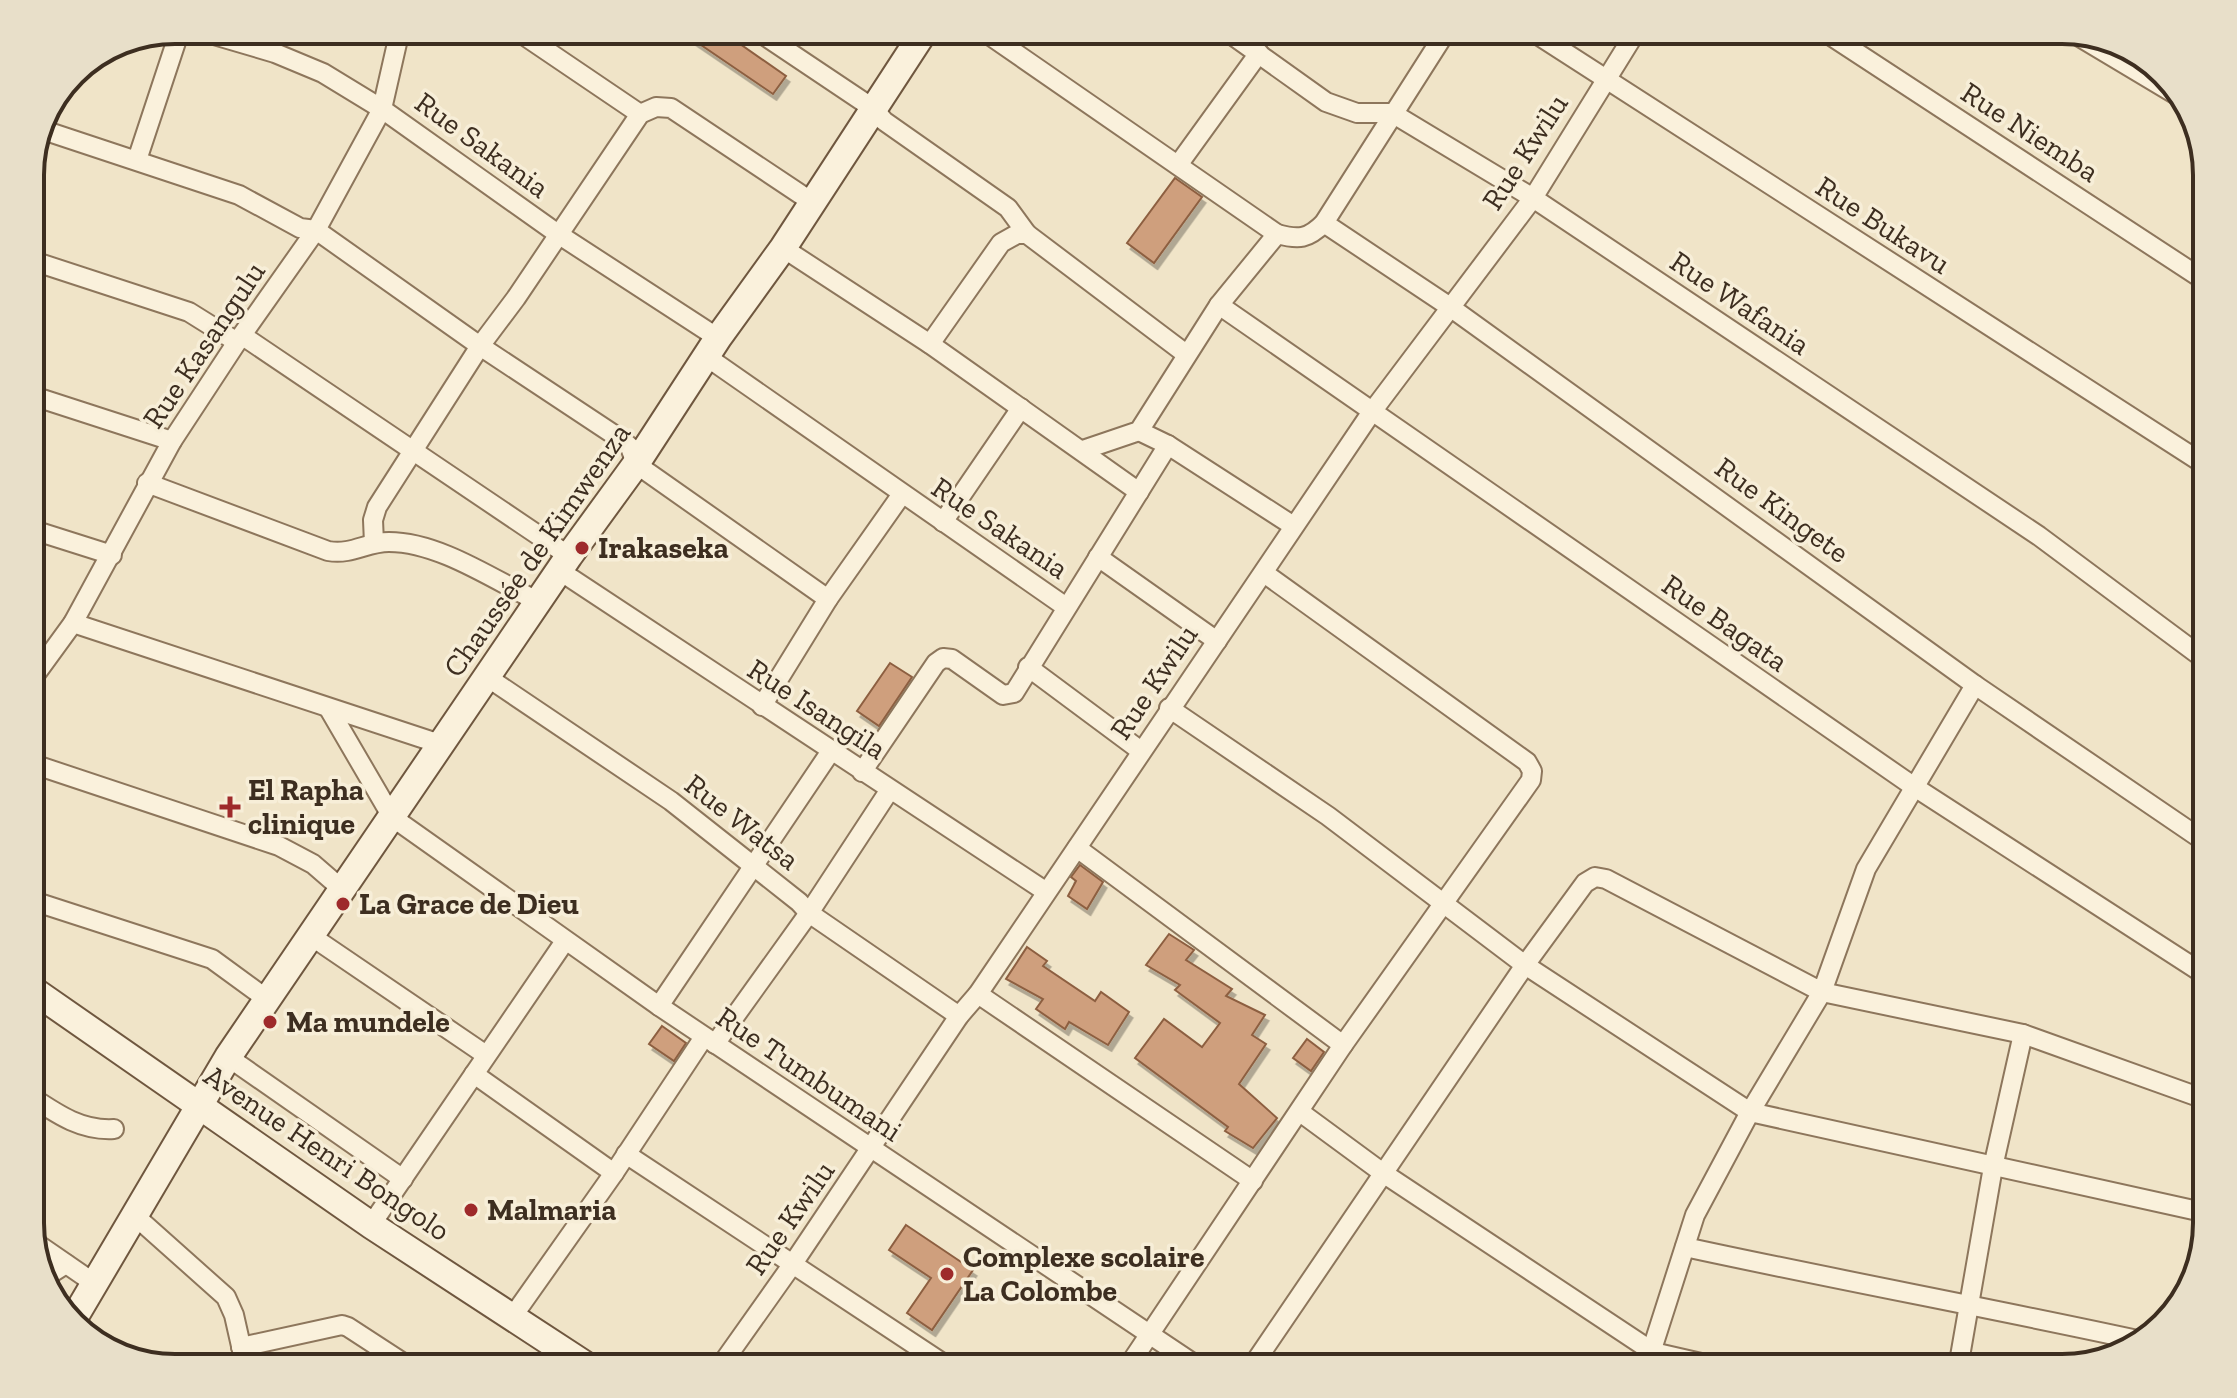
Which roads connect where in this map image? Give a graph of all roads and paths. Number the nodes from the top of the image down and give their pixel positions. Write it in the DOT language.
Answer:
graph roads {
  1 [pos="175,44"];
  2 [pos="244,44"];
  3 [pos="397,44"];
  4 [pos="537,44"];
  5 [pos="777,44"];
  6 [pos="916,44"];
  7 [pos="1002,44"];
  8 [pos="1246,44"];
  9 [pos="1438,44"];
  10 [pos="1551,44"];
  11 [pos="1628,44"];
  12 [pos="1843,44"];
  13 [pos="2102,51"];
  14 [pos="1259,53"];
  15 [pos="1605,79"];
  16 [pos="2155,82"];
  17 [pos="382,109"];
  18 [pos="874,109"];
  19 [pos="1392,113"];
  20 [pos="640,114"];
  21 [pos="51,133"];
  22 [pos="137,160"];
  23 [pos="1178,165"];
  24 [pos="1533,198"];
  25 [pos="812,202"];
  26 [pos="1324,223"];
  27 [pos="316,230"];
  28 [pos="558,234"];
  29 [pos="1027,234"];
  30 [pos="1277,234"];
  31 [pos="783,248"];
  32 [pos="44,265"];
  33 [pos="2193,273"];
  34 [pos="1219,305"];
  35 [pos="1450,307"];
  36 [pos="240,339"];
  37 [pos="930,344"];
  38 [pos="480,346"];
  39 [pos="712,348"];
  40 [pos="1186,354"];
  41 [pos="44,400"];
  42 [pos="1021,408"];
  43 [pos="1371,413"];
  44 [pos="1139,431"];
  45 [pos="172,441"];
  46 [pos="1168,445"];
  47 [pos="1083,450"];
  48 [pos="414,452"];
  49 [pos="2193,457"];
  50 [pos="636,464"];
  51 [pos="147,483"];
  52 [pos="1139,492"];
  53 [pos="902,494"];
  54 [pos="943,522"];
  55 [pos="1292,525"];
  56 [pos="44,533"];
  57 [pos="374,543"];
  58 [pos="112,555"];
  59 [pos="1098,557"];
  60 [pos="564,564"];
  61 [pos="1264,573"];
  62 [pos="828,599"];
  63 [pos="539,602"];
  64 [pos="1066,607"];
  65 [pos="73,623"];
  66 [pos="1217,641"];
  67 [pos="2193,651"];
  68 [pos="44,663"];
  69 [pos="1028,667"];
  70 [pos="487,677"];
  71 [pos="1975,685"];
  72 [pos="762,706"];
  73 [pos="1169,708"];
  74 [pos="329,709"];
  75 [pos="440,744"];
  76 [pos="831,751"];
  77 [pos="1141,751"];
  78 [pos="44,768"];
  79 [pos="862,772"];
  80 [pos="1913,786"];
  81 [pos="889,791"];
  82 [pos="392,817"];
  83 [pos="2193,833"];
  84 [pos="1077,848"];
  85 [pos="754,866"];
  86 [pos="343,890"];
  87 [pos="1045,891"];
  88 [pos="1444,904"];
  89 [pos="44,905"];
  90 [pos="809,913"];
  91 [pos="311,936"];
  92 [pos="565,941"];
  93 [pos="1525,965"];
  94 [pos="2193,967"];
  95 [pos="1822,992"];
  96 [pos="978,994"];
  97 [pos="44,998"];
  98 [pos="268,1000"];
  99 [pos="659,1006"];
  100 [pos="959,1016"];
  101 [pos="2023,1034"];
  102 [pos="710,1041"];
  103 [pos="1343,1045"];
  104 [pos="486,1055"];
  105 [pos="228,1057"];
  106 [pos="474,1074"];
  107 [pos="2193,1095"];
  108 [pos="198,1104"];
  109 [pos="44,1105"];
  110 [pos="1300,1112"];
  111 [pos="1750,1112"];
  112 [pos="114,1129"];
  113 [pos="871,1150"];
  114 [pos="626,1154"];
  115 [pos="1993,1167"];
  116 [pos="614,1173"];
  117 [pos="1383,1173"];
  118 [pos="403,1179"];
  119 [pos="1253,1181"];
  120 [pos="2193,1210"];
  121 [pos="134,1215"];
  122 [pos="371,1225"];
  123 [pos="1685,1247"];
  124 [pos="47,1251"];
  125 [pos="66,1264"];
  126 [pos="792,1265"];
  127 [pos="54,1272"];
  128 [pos="94,1283"];
  129 [pos="1971,1304"];
  130 [pos="78,1311"];
  131 [pos="513,1316"];
  132 [pos="1152,1334"];
  133 [pos="2125,1337"];
  134 [pos="241,1347"];
  135 [pos="243,1354"];
  136 [pos="389,1354"];
  137 [pos="569,1354"];
  138 [pos="729,1354"];
  139 [pos="929,1354"];
  140 [pos="1137,1354"];
  141 [pos="1180,1354"];
  142 [pos="1260,1354"];
  143 [pos="1641,1354"];
  144 [pos="1652,1354"];
  145 [pos="1961,1354"];
  1 -- 22 [label="street"];
  2 -- 17 [label="street, Rue Sakania"];
  3 -- 17 [label="street, Rue Kasangulu"];
  4 -- 20 [label="street"];
  5 -- 18 [label="street"];
  6 -- 18 [label="street, Chaussée de Kimwenza"];
  7 -- 23 [label="street"];
  8 -- 14 [label="street, Rue Wafania"];
  9 -- 19 [label="street"];
  10 -- 15 [label="street, Rue Bukavu"];
  11 -- 15 [label="street, Rue Kwilu"];
  12 -- 33 [label="street, Rue Niemba"];
  13 -- 16 [label="street"];
  14 -- 19 [label="street, Rue Wafania"];
  14 -- 23 [label="street"];
  15 -- 24 [label="street, Rue Kwilu"];
  15 -- 49 [label="street, Rue Bukavu"];
  17 -- 27 [label="street, Rue Kasangulu"];
  17 -- 28 [label="street, Rue Sakania"];
  18 -- 25 [label="street, Chaussée de Kimwenza"];
  18 -- 29 [label="street"];
  19 -- 24 [label="street, Rue Wafania"];
  19 -- 26 [label="street"];
  20 -- 25 [label="street"];
  20 -- 28 [label="street"];
  21 -- 22 [label="street"];
  22 -- 27 [label="street"];
  23 -- 30 [label="street"];
  24 -- 35 [label="street, Rue Kwilu"];
  24 -- 67 [label="street, Rue Wafania"];
  25 -- 31 [label="street, Chaussée de Kimwenza"];
  26 -- 30 [label="street"];
  26 -- 35 [label="street, Rue Kingete"];
  27 -- 36 [label="street, Rue Kasangulu"];
  27 -- 38 [label="street"];
  28 -- 38 [label="street"];
  28 -- 39 [label="street, Rue Sakania"];
  29 -- 37 [label="street"];
  29 -- 40 [label="street"];
  30 -- 34 [label="street"];
  31 -- 37 [label="street"];
  31 -- 39 [label="street, Chaussée de Kimwenza"];
  32 -- 36 [label="street, Rue Isangila"];
  34 -- 40 [label="street"];
  34 -- 43 [label="street, Rue Bagata"];
  35 -- 43 [label="street, Rue Kwilu"];
  35 -- 71 [label="street, Rue Kingete"];
  36 -- 45 [label="street, Rue Kasangulu"];
  36 -- 48 [label="street, Rue Isangila"];
  37 -- 42 [label="street"];
  38 -- 48 [label="street"];
  38 -- 50 [label="street"];
  39 -- 50 [label="street, Chaussée de Kimwenza"];
  39 -- 53 [label="street, Rue Sakania"];
  40 -- 44 [label="street"];
  41 -- 45 [label="street"];
  42 -- 47 [label="street"];
  42 -- 54 [label="street"];
  43 -- 55 [label="street, Rue Kwilu"];
  43 -- 80 [label="street, Rue Bagata"];
  44 -- 46 [label="street"];
  44 -- 47 [label="street"];
  45 -- 51 [label="street, Rue Kasangulu"];
  46 -- 52 [label="street"];
  46 -- 55 [label="street"];
  47 -- 52 [label="street"];
  48 -- 57 [label="street"];
  48 -- 60 [label="street, Rue Isangila"];
  50 -- 60 [label="street, Chaussée de Kimwenza"];
  50 -- 62 [label="street"];
  51 -- 57 [label="street"];
  51 -- 58 [label="street, Rue Kasangulu"];
  52 -- 59 [label="street"];
  53 -- 54 [label="street, Rue Sakania"];
  53 -- 62 [label="street"];
  54 -- 64 [label="street, Rue Sakania"];
  55 -- 61 [label="street, Rue Kwilu"];
  56 -- 58 [label="street"];
  57 -- 63 [label="street"];
  58 -- 65 [label="street, Rue Kasangulu"];
  59 -- 64 [label="street"];
  59 -- 66 [label="street"];
  60 -- 63 [label="street, Chaussée de Kimwenza"];
  60 -- 72 [label="street, Rue Isangila"];
  61 -- 66 [label="street, Rue Kwilu"];
  61 -- 88 [label="street"];
  62 -- 72 [label="street"];
  63 -- 70 [label="street, Chaussée de Kimwenza"];
  64 -- 69 [label="street"];
  65 -- 68 [label="street, Rue Kasangulu"];
  65 -- 74 [label="street"];
  66 -- 73 [label="street, Rue Kwilu"];
  69 -- 77 [label="street"];
  69 -- 79 [label="street"];
  70 -- 75 [label="street, Chaussée de Kimwenza"];
  70 -- 85 [label="street, Rue Watsa"];
  71 -- 80 [label="street"];
  71 -- 83 [label="street, Rue Kingete"];
  72 -- 76 [label="street, Rue Isangila"];
  73 -- 77 [label="street, Rue Kwilu"];
  73 -- 88 [label="street"];
  74 -- 75 [label="street"];
  74 -- 82 [label="street"];
  75 -- 82 [label="street, Chaussée de Kimwenza"];
  76 -- 79 [label="street, Rue Isangila"];
  76 -- 85 [label="street"];
  77 -- 84 [label="street, Rue Kwilu"];
  78 -- 86 [label="street"];
  79 -- 81 [label="street, Rue Isangila"];
  80 -- 94 [label="street, Rue Bagata"];
  80 -- 95 [label="street"];
  81 -- 87 [label="street, Rue Isangila"];
  81 -- 90 [label="street"];
  82 -- 86 [label="street, Chaussée de Kimwenza"];
  82 -- 92 [label="street, Rue Tumbumani"];
  84 -- 87 [label="street, Rue Kwilu"];
  84 -- 103 [label="street"];
  85 -- 90 [label="street, Rue Watsa"];
  85 -- 99 [label="street"];
  86 -- 91 [label="street, Chaussée de Kimwenza"];
  87 -- 96 [label="street, Rue Kwilu"];
  88 -- 93 [label="street"];
  88 -- 103 [label="street"];
  89 -- 98 [label="street"];
  90 -- 100 [label="street, Rue Watsa"];
  90 -- 102 [label="street"];
  91 -- 98 [label="street, Chaussée de Kimwenza"];
  91 -- 104 [label="street"];
  92 -- 99 [label="street, Rue Tumbumani"];
  92 -- 104 [label="street"];
  93 -- 95 [label="street"];
  93 -- 111 [label="street"];
  93 -- 117 [label="street"];
  95 -- 101 [label="street"];
  95 -- 111 [label="street"];
  96 -- 100 [label="street, Rue Kwilu"];
  96 -- 119 [label="street"];
  97 -- 108 [label="street, Avenue Henri Bongolo"];
  98 -- 105 [label="street, Chaussée de Kimwenza"];
  99 -- 102 [label="street, Rue Tumbumani"];
  100 -- 113 [label="street, Rue Kwilu"];
  101 -- 107 [label="street"];
  101 -- 115 [label="street"];
  102 -- 113 [label="street, Rue Tumbumani"];
  102 -- 114 [label="street"];
  103 -- 110 [label="street"];
  104 -- 106 [label="street"];
  105 -- 108 [label="street, Chaussée de Kimwenza"];
  105 -- 118 [label="street"];
  106 -- 116 [label="street"];
  106 -- 118 [label="street"];
  108 -- 121 [label="street, Chaussée de Kimwenza"];
  108 -- 122 [label="street, Avenue Henri Bongolo"];
  109 -- 112 [label="street"];
  110 -- 117 [label="street"];
  110 -- 119 [label="street"];
  111 -- 115 [label="street"];
  111 -- 123 [label="street"];
  113 -- 126 [label="street, Rue Kwilu"];
  113 -- 132 [label="street, Rue Tumbumani"];
  114 -- 116 [label="street"];
  114 -- 126 [label="street"];
  115 -- 120 [label="street"];
  115 -- 129 [label="street"];
  116 -- 131 [label="street"];
  117 -- 142 [label="street"];
  117 -- 143 [label="street"];
  118 -- 122 [label="street"];
  119 -- 132 [label="street"];
  121 -- 128 [label="street, Chaussée de Kimwenza"];
  121 -- 134 [label="street"];
  122 -- 131 [label="street, Avenue Henri Bongolo"];
  123 -- 129 [label="street"];
  123 -- 144 [label="street"];
  124 -- 125 [label="street"];
  125 -- 127 [label="street"];
  125 -- 128 [label="street"];
  126 -- 138 [label="street, Rue Kwilu"];
  126 -- 139 [label="street"];
  128 -- 130 [label="street, Chaussée de Kimwenza"];
  129 -- 133 [label="street"];
  129 -- 145 [label="street"];
  131 -- 137 [label="street, Avenue Henri Bongolo"];
  132 -- 140 [label="street"];
  132 -- 141 [label="street, Rue Tumbumani"];
  134 -- 135 [label="street"];
  134 -- 136 [label="street"];
}
